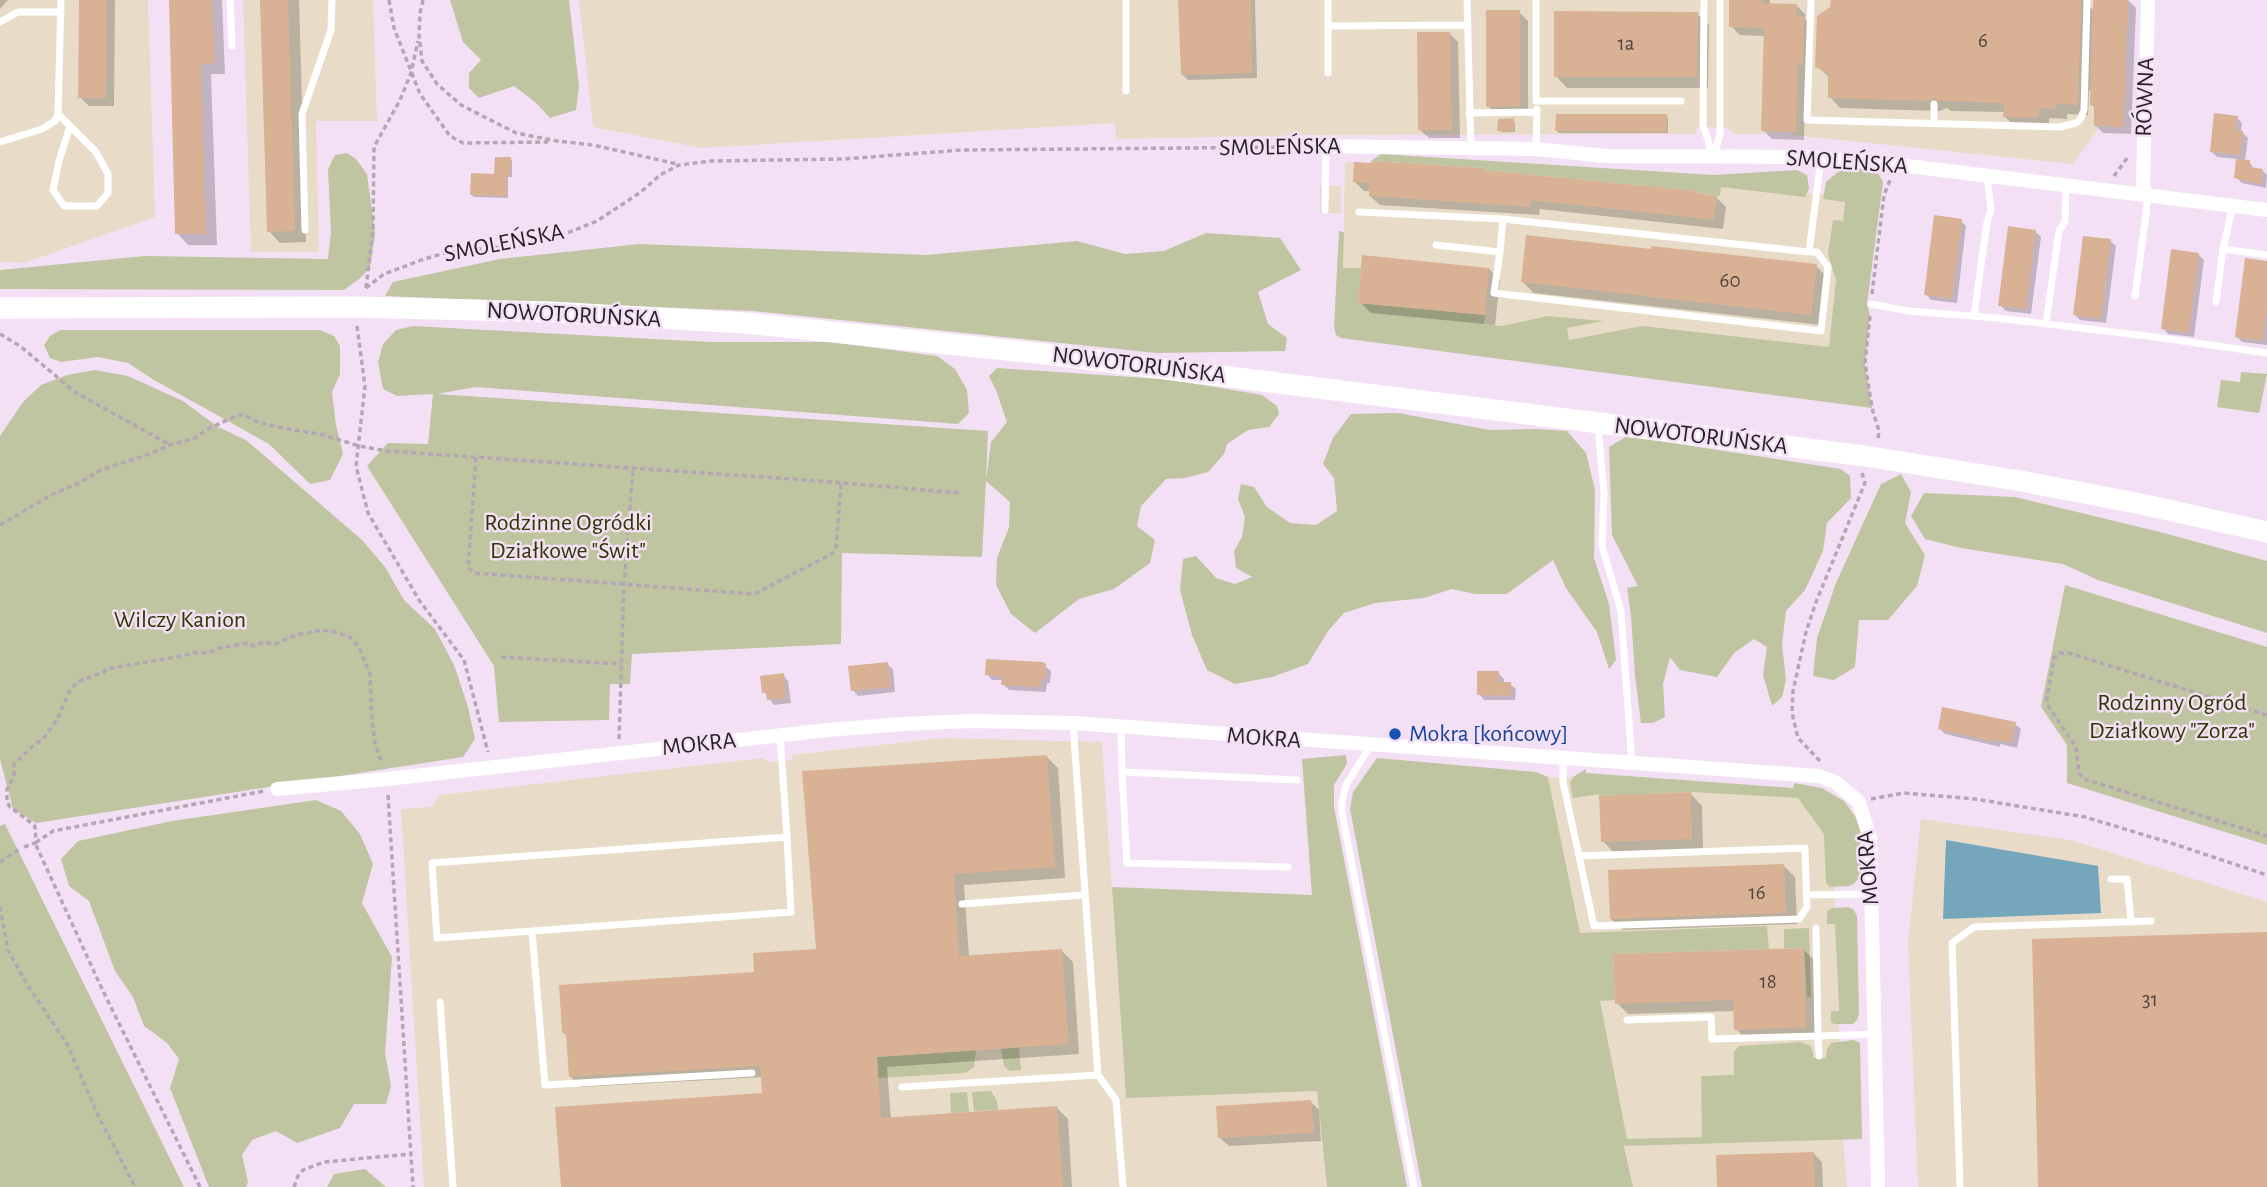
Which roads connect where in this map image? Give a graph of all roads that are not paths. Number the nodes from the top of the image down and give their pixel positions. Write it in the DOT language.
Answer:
graph roads {
  1 [pos="61,0"];
  2 [pos="230,0"];
  3 [pos="332,0"];
  4 [pos="1126,0"];
  5 [pos="1328,0"];
  6 [pos="1467,0"];
  7 [pos="1536,0"];
  8 [pos="1704,0"];
  9 [pos="1720,0"];
  10 [pos="1811,0"];
  11 [pos="2087,0"];
  12 [pos="2148,0"];
  13 [pos="61,12"];
  14 [pos="0,22"];
  15 [pos="1468,25"];
  16 [pos="1328,26"];
  17 [pos="232,46"];
  18 [pos="1328,73"];
  19 [pos="1126,90"];
  20 [pos="1536,101"];
  21 [pos="1681,101"];
  22 [pos="1934,104"];
  23 [pos="1537,112"];
  24 [pos="1469,113"];
  25 [pos="58,114"];
  26 [pos="1934,123"];
  27 [pos="70,126"];
  28 [pos="0,142"];
  29 [pos="1319,146"];
  30 [pos="1536,149"];
  31 [pos="1471,150"];
  32 [pos="1714,156"];
  33 [pos="1821,158"];
  34 [pos="1987,175"];
  35 [pos="2066,184"];
  36 [pos="2145,194"];
  37 [pos="2233,204"];
  38 [pos="1325,210"];
  39 [pos="2267,210"];
  40 [pos="1359,212"];
  41 [pos="1503,219"];
  42 [pos="305,230"];
  43 [pos="1436,245"];
  44 [pos="2223,249"];
  45 [pos="1808,251"];
  46 [pos="1500,252"];
  47 [pos="2267,255"];
  48 [pos="2135,296"];
  49 [pos="2216,302"];
  50 [pos="1871,304"];
  51 [pos="0,308"];
  52 [pos="1974,316"];
  53 [pos="2046,324"];
  54 [pos="2267,354"];
  55 [pos="1598,424"];
  56 [pos="2267,533"];
  57 [pos="1073,723"];
  58 [pos="1121,727"];
  59 [pos="780,735"];
  60 [pos="1371,745"];
  61 [pos="1563,759"];
  62 [pos="1632,764"];
  63 [pos="1122,772"];
  64 [pos="1297,780"];
  65 [pos="277,789"];
  66 [pos="786,837"];
  67 [pos="1579,856"];
  68 [pos="1288,867"];
  69 [pos="2111,879"];
  70 [pos="1872,894"];
  71 [pos="1084,895"];
  72 [pos="1806,895"];
  73 [pos="962,904"];
  74 [pos="2151,921"];
  75 [pos="2131,922"];
  76 [pos="1816,928"];
  77 [pos="532,931"];
  78 [pos="440,1002"];
  79 [pos="1627,1020"];
  80 [pos="1875,1034"];
  81 [pos="1818,1035"];
  82 [pos="1819,1056"];
  83 [pos="752,1073"];
  84 [pos="1098,1075"];
  85 [pos="902,1087"];
  86 [pos="453,1187"];
  87 [pos="1123,1187"];
  88 [pos="1414,1187"];
  89 [pos="1878,1187"];
  90 [pos="1960,1187"];
  1 -- 13 [label="lane"];
  2 -- 17 [label="lane"];
  3 -- 42 [label="lane"];
  4 -- 19 [label="lane"];
  5 -- 16 [label="lane"];
  6 -- 15 [label="lane"];
  7 -- 20 [label="lane"];
  8 -- 32 [label="lane"];
  9 -- 32 [label="lane"];
  10 -- 26 [label="lane"];
  11 -- 26 [label="lane"];
  12 -- 36 [label="street, RÓWNA"];
  13 -- 14 [label="lane"];
  13 -- 25 [label="lane"];
  15 -- 16 [label="lane"];
  15 -- 24 [label="lane"];
  16 -- 18 [label="lane"];
  20 -- 21 [label="lane"];
  20 -- 23 [label="lane"];
  22 -- 26 [label="lane"];
  23 -- 24 [label="lane"];
  23 -- 30 [label="lane"];
  24 -- 31 [label="lane"];
  25 -- 27 [label="lane"];
  25 -- 28 [label="lane"];
  27 -- 27 [label="lane"];
  29 -- 31 [label="street, SMOLEŃSKA"];
  29 -- 38 [label="lane"];
  30 -- 31 [label="street, SMOLEŃSKA"];
  30 -- 32 [label="street, SMOLEŃSKA"];
  32 -- 33 [label="street, SMOLEŃSKA"];
  33 -- 34 [label="street, SMOLEŃSKA"];
  33 -- 45 [label="lane"];
  34 -- 35 [label="street, SMOLEŃSKA"];
  34 -- 52 [label="lane"];
  35 -- 36 [label="street, SMOLEŃSKA"];
  35 -- 53 [label="lane"];
  36 -- 37 [label="street, SMOLEŃSKA"];
  36 -- 48 [label="lane"];
  37 -- 39 [label="street, SMOLEŃSKA"];
  37 -- 44 [label="lane"];
  40 -- 41 [label="lane"];
  41 -- 45 [label="lane"];
  41 -- 46 [label="lane"];
  43 -- 46 [label="lane"];
  44 -- 47 [label="lane"];
  44 -- 49 [label="lane"];
  45 -- 46 [label="lane"];
  50 -- 52 [label="lane"];
  51 -- 55 [label="main road, NOWOTORUŃSKA"];
  52 -- 53 [label="lane"];
  53 -- 54 [label="lane"];
  55 -- 56 [label="main road, NOWOTORUŃSKA"];
  55 -- 62 [label="lane"];
  57 -- 58 [label="street, MOKRA"];
  57 -- 59 [label="street, MOKRA"];
  57 -- 71 [label="lane"];
  58 -- 60 [label="street, MOKRA"];
  58 -- 63 [label="lane"];
  59 -- 65 [label="street, MOKRA"];
  59 -- 66 [label="lane"];
  60 -- 61 [label="street, MOKRA"];
  60 -- 88 [label="lane"];
  61 -- 62 [label="street, MOKRA"];
  61 -- 67 [label="lane"];
  62 -- 70 [label="street, MOKRA"];
  63 -- 64 [label="lane"];
  63 -- 68 [label="lane"];
  66 -- 77 [label="lane"];
  66 -- 77 [label="lane"];
  67 -- 72 [label="lane"];
  67 -- 72 [label="lane"];
  69 -- 75 [label="lane"];
  70 -- 72 [label="lane"];
  70 -- 80 [label="street, MOKRA"];
  71 -- 73 [label="lane"];
  71 -- 84 [label="lane"];
  74 -- 75 [label="lane"];
  75 -- 90 [label="lane"];
  76 -- 81 [label="lane"];
  77 -- 83 [label="lane"];
  78 -- 86 [label="lane"];
  79 -- 81 [label="lane"];
  80 -- 81 [label="lane"];
  80 -- 89 [label="street, MOKRA"];
  81 -- 82 [label="lane"];
  84 -- 85 [label="lane"];
  84 -- 87 [label="lane"];
}
